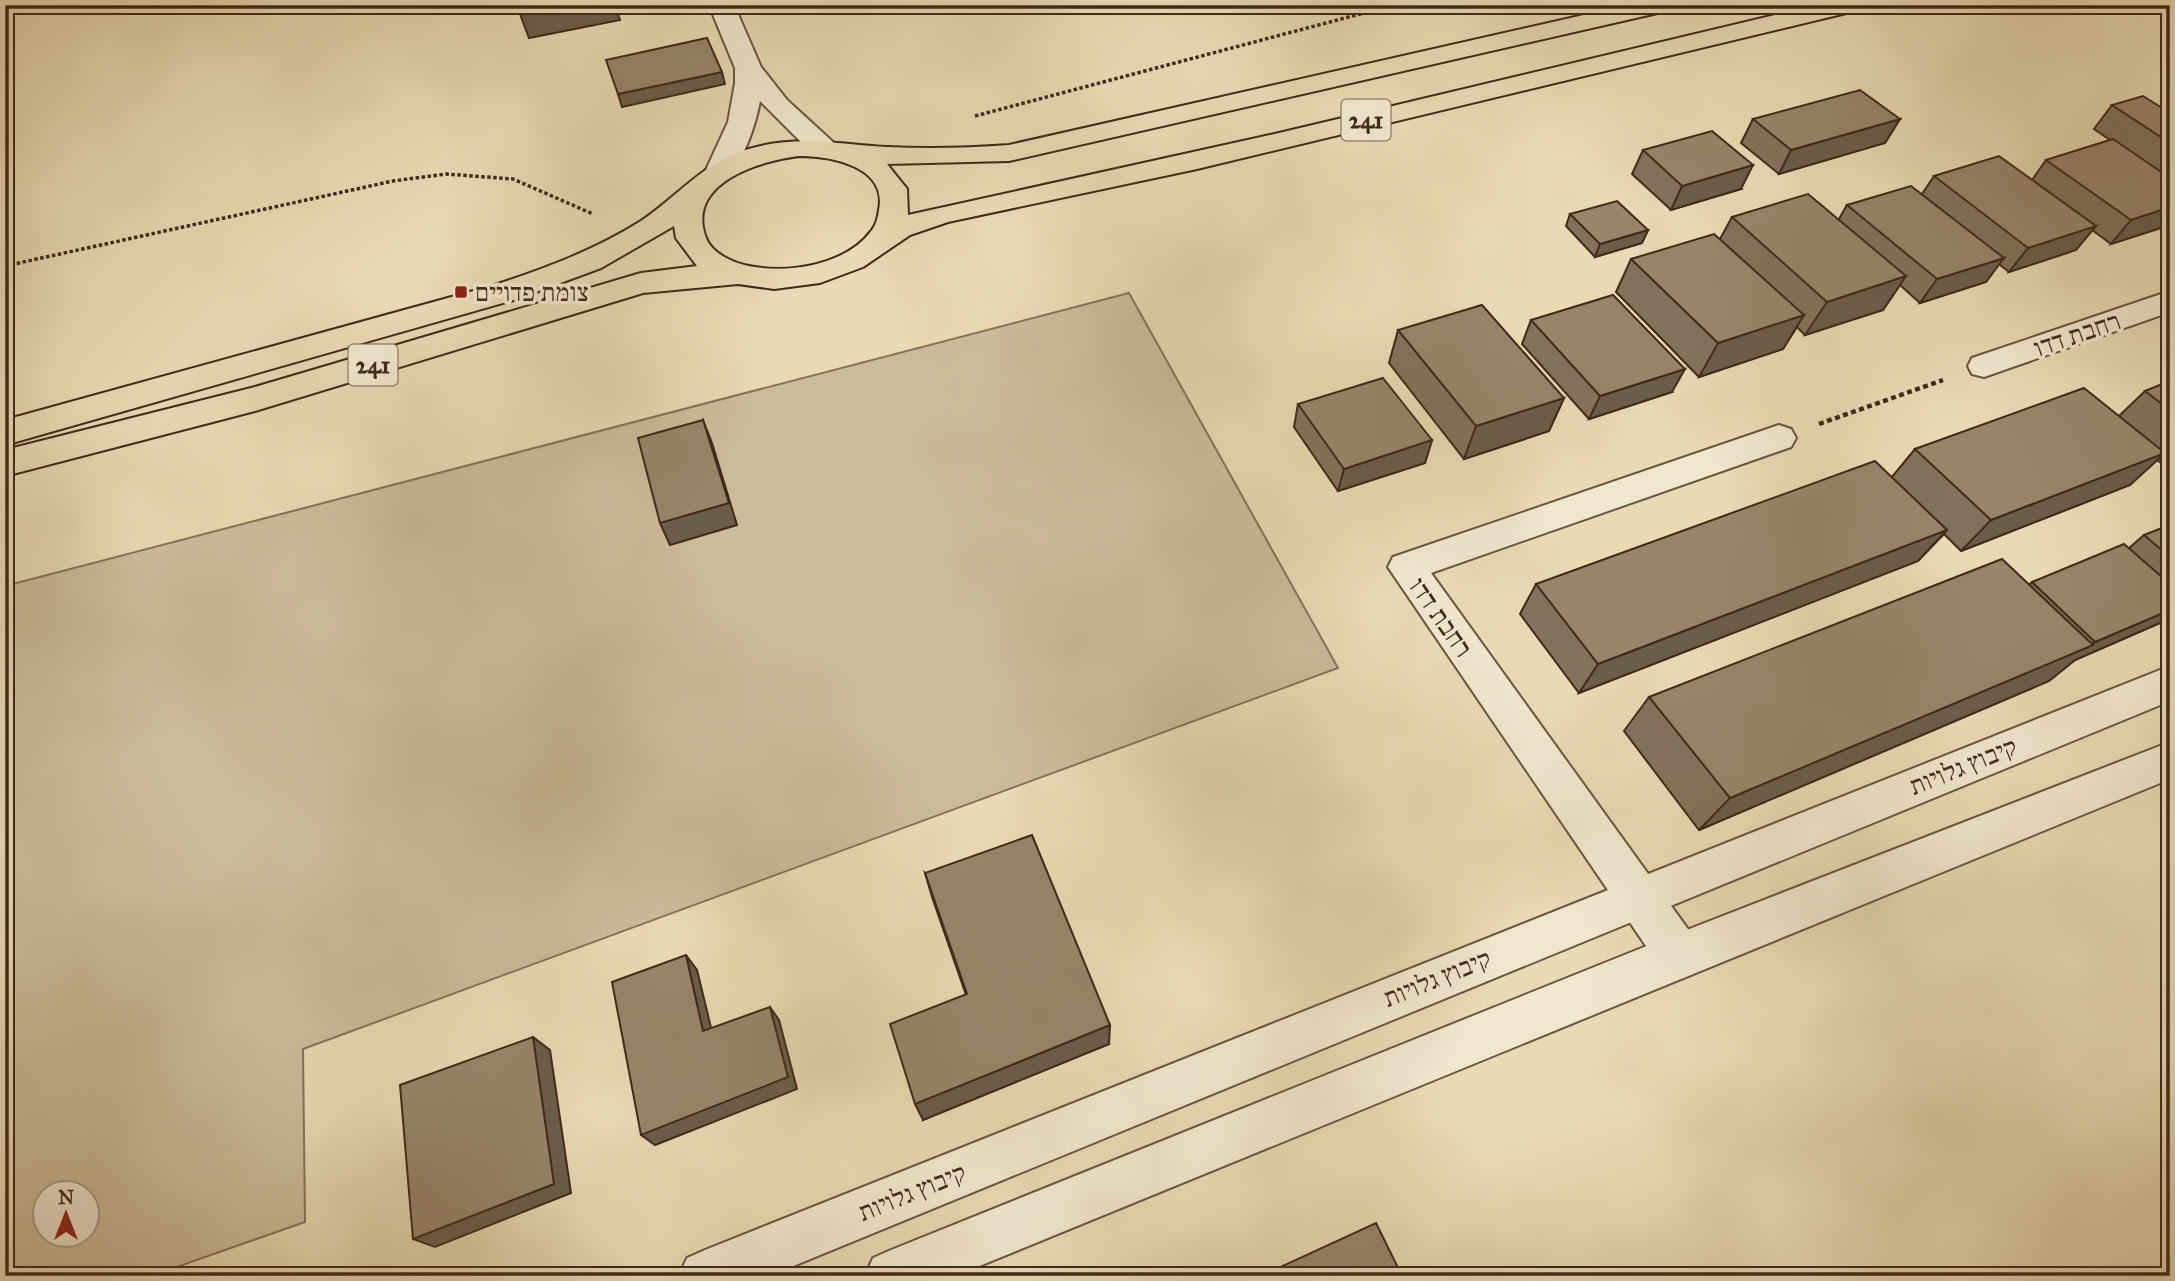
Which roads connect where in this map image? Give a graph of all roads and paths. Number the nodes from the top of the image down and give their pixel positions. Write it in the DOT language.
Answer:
graph roads {
  1 [pos="721,5"];
  2 [pos="1394,5"];
  3 [pos="1662,5"];
  4 [pos="1850,5"];
  5 [pos="748,68"];
  6 [pos="971,117"];
  7 [pos="832,150"];
  8 [pos="719,172"];
  9 [pos="693,196"];
  10 [pos="639,235"];
  11 [pos="884,237"];
  12 [pos="5,266"];
  13 [pos="741,274"];
  14 [pos="2170,302"];
  15 [pos="1984,366"];
  16 [pos="5,433"];
  17 [pos="1779,438"];
  18 [pos="5,463"];
  19 [pos="2170,683"];
  20 [pos="2170,761"];
  21 [pos="1637,897"];
  22 [pos="1679,954"];
  23 [pos="705,1276"];
  24 [pos="891,1276"];
  1 -- 5 [label="street"];
  2 -- 6 [label="path"];
  3 -- 7 [label="main road, 241"];
  4 -- 11 [label="main road, 241"];
  5 -- 7 [label="street"];
  5 -- 8 [label="street"];
  7 -- 8 [label="main road"];
  7 -- 11 [label="main road"];
  8 -- 9 [label="main road"];
  9 -- 10 [label="main road, 241"];
  9 -- 13 [label="main road"];
  10 -- 12 [label="path"];
  10 -- 16 [label="main road, 241"];
  11 -- 13 [label="main road"];
  13 -- 18 [label="main road, 241"];
  14 -- 15 [label="street, רחבת דדו"];
  15 -- 17 [label="path"];
  17 -- 21 [label="street, רחבת דדו"];
  19 -- 21 [label="street, קיבוץ גלויות"];
  20 -- 22 [label="street"];
  21 -- 22 [label="street, רחבת דדו"];
  21 -- 23 [label="street, קיבוץ גלויות"];
  22 -- 24 [label="street"];
}
